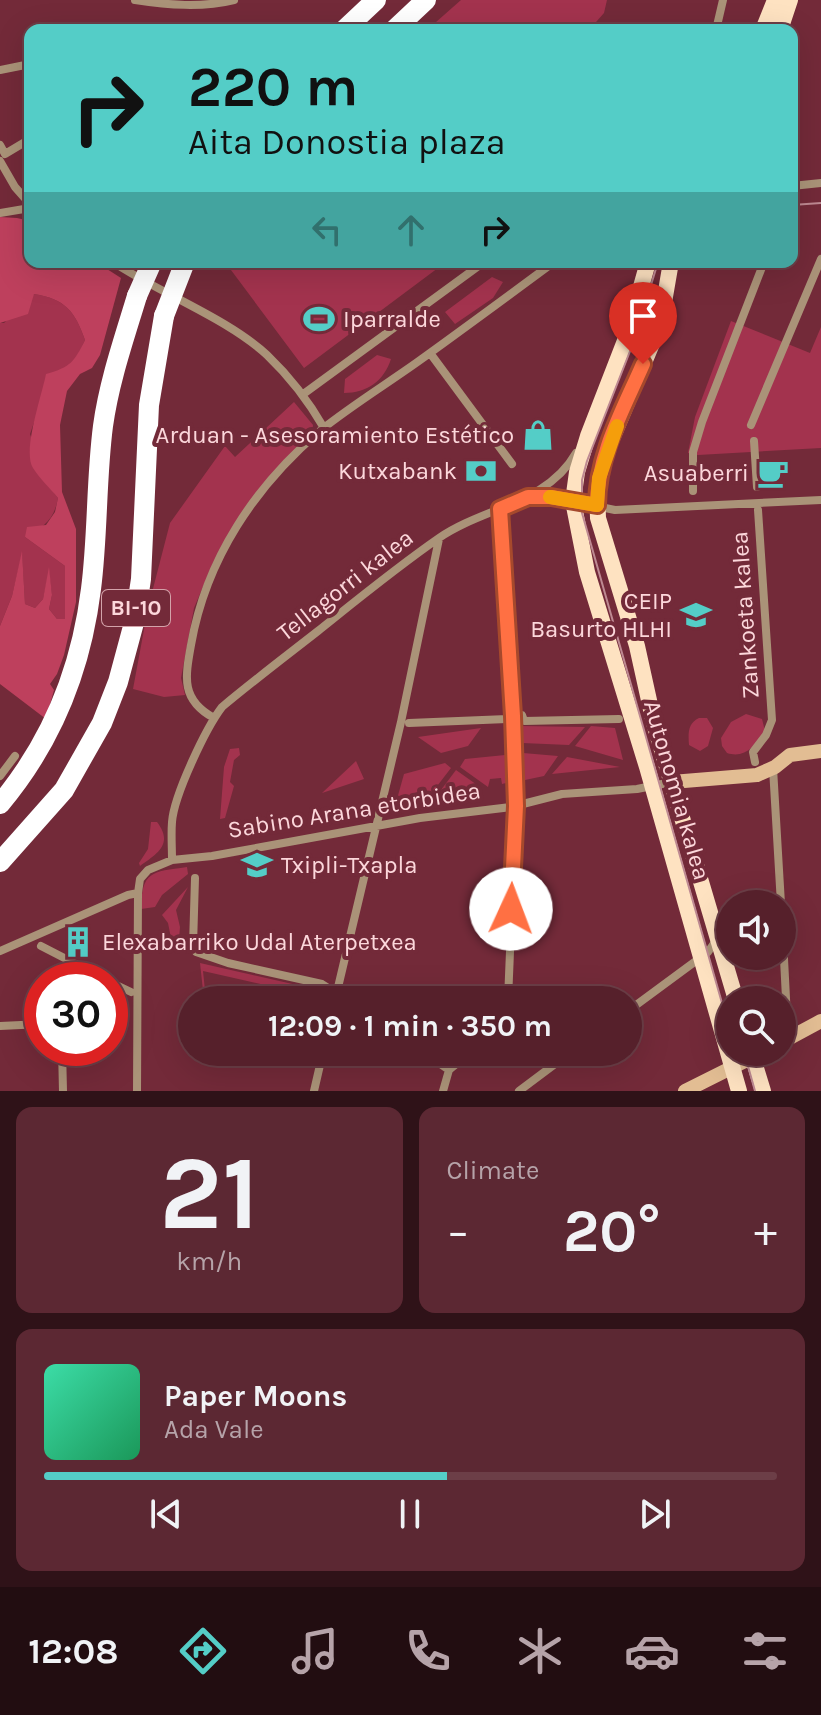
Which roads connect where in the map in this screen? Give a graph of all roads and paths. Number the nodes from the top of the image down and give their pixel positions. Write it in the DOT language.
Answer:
graph roads {
  1 [pos="135,0"];
  2 [pos="234,0"];
  3 [pos="376,0"];
  4 [pos="426,0"];
  5 [pos="723,0"];
  6 [pos="775,0"];
  7 [pos="790,0"];
  8 [pos="350,24"];
  9 [pos="400,24"];
  10 [pos="717,24"];
  11 [pos="770,24"];
  12 [pos="772,24"];
  13 [pos="24,65"];
  14 [pos="0,70"];
  15 [pos="24,143"];
  16 [pos="0,145"];
  17 [pos="0,161"];
  18 [pos="821,183"];
  19 [pos="798,185"];
  20 [pos="24,198"];
  21 [pos="24,207"];
  22 [pos="0,213"];
  23 [pos="821,259"];
  24 [pos="123,268"];
  25 [pos="149,268"];
  26 [pos="183,268"];
  27 [pos="476,268"];
  28 [pos="546,268"];
  29 [pos="646,268"];
  30 [pos="670,268"];
  31 [pos="762,268"];
  32 [pos="430,353"];
  33 [pos="302,395"];
  34 [pos="751,425"];
  35 [pos="324,428"];
  36 [pos="588,436"];
  37 [pos="754,441"];
  38 [pos="512,464"];
  39 [pos="757,487"];
  40 [pos="693,491"];
  41 [pos="528,497"];
  42 [pos="821,500"];
  43 [pos="573,501"];
  44 [pos="597,505"];
  45 [pos="500,509"];
  46 [pos="758,510"];
  47 [pos="439,538"];
  48 [pos="513,716"];
  49 [pos="214,718"];
  50 [pos="619,719"];
  51 [pos="409,723"];
  52 [pos="821,751"];
  53 [pos="15,756"];
  54 [pos="755,762"];
  55 [pos="773,768"];
  56 [pos="0,776"];
  57 [pos="663,784"];
  58 [pos="0,804"];
  59 [pos="516,806"];
  60 [pos="377,826"];
  61 [pos="172,860"];
  62 [pos="0,862"];
  63 [pos="195,878"];
  64 [pos="780,890"];
  65 [pos="138,893"];
  66 [pos="716,930"];
  67 [pos="716,941"];
  68 [pos="41,946"];
  69 [pos="0,951"];
  70 [pos="700,958"];
  71 [pos="72,962"];
  72 [pos="324,986"];
  73 [pos="338,986"];
  74 [pos="509,986"];
  75 [pos="128,991"];
  76 [pos="131,992"];
  77 [pos="642,1001"];
  78 [pos="821,1021"];
  79 [pos="24,1025"];
  80 [pos="0,1026"];
  81 [pos="796,1034"];
  82 [pos="62,1066"];
  83 [pos="320,1066"];
  84 [pos="443,1066"];
  85 [pos="454,1066"];
  86 [pos="551,1066"];
  87 [pos="758,1066"];
  88 [pos="732,1067"];
  89 [pos="449,1070"];
  90 [pos="63,1091"];
  91 [pos="137,1091"];
  92 [pos="314,1091"];
  93 [pos="443,1091"];
  94 [pos="519,1091"];
  95 [pos="685,1091"];
  96 [pos="739,1091"];
  97 [pos="763,1091"];
  1 -- 2 [label="street"];
  3 -- 8 [label="highway"];
  4 -- 9 [label="highway"];
  5 -- 10 [label="street"];
  6 -- 11 [label="main road"];
  7 -- 12 [label="main road"];
  13 -- 14 [label="street"];
  15 -- 16 [label="street"];
  17 -- 20 [label="street"];
  18 -- 19 [label="street"];
  21 -- 22 [label="street"];
  23 -- 34 [label="street"];
  24 -- 33 [label="street"];
  25 -- 58 [label="highway, BI-10, bridge"];
  26 -- 62 [label="highway, BI-10, bridge"];
  27 -- 33 [label="street"];
  28 -- 32 [label="street"];
  29 -- 36 [label="main road"];
  30 -- 44 [label="main road, Autonomia kalea"];
  31 -- 40 [label="street"];
  32 -- 35 [label="street"];
  32 -- 38 [label="street"];
  33 -- 35 [label="street"];
  35 -- 49 [label="street"];
  36 -- 41 [label="street, Tellagorri kalea"];
  36 -- 43 [label="main road"];
  37 -- 39 [label="street"];
  41 -- 43 [label="street"];
  41 -- 45 [label="street, Tellagorri kalea"];
  42 -- 44 [label="street"];
  43 -- 44 [label="street"];
  43 -- 57 [label="main road, Autonomia kalea"];
  44 -- 57 [label="main road, Autonomia kalea"];
  45 -- 47 [label="street, Tellagorri kalea"];
  45 -- 48 [label="street"];
  46 -- 54 [label="street, Zankoeta kalea"];
  47 -- 49 [label="street, Tellagorri kalea"];
  47 -- 60 [label="street"];
  48 -- 50 [label="street"];
  48 -- 51 [label="street"];
  48 -- 59 [label="street"];
  49 -- 61 [label="street, Tellagorri kalea"];
  52 -- 55 [label="street, Sabino Arana etorbidea"];
  53 -- 56 [label="street"];
  55 -- 57 [label="street, Sabino Arana etorbidea"];
  55 -- 64 [label="street"];
  57 -- 59 [label="street, Sabino Arana etorbidea"];
  57 -- 66 [label="main road, Autonomia kalea"];
  57 -- 70 [label="main road, Autonomia kalea"];
  59 -- 60 [label="street, Sabino Arana etorbidea"];
  59 -- 74 [label="street"];
  60 -- 61 [label="street, Sabino Arana etorbidea"];
  60 -- 73 [label="street"];
  61 -- 65 [label="street"];
  63 -- 72 [label="street"];
  65 -- 69 [label="street"];
  65 -- 91 [label="street"];
  67 -- 70 [label="street"];
  68 -- 71 [label="street"];
  70 -- 77 [label="street"];
  70 -- 88 [label="main road, Autonomia kalea"];
  75 -- 76 [label="street"];
  78 -- 81 [label="street"];
  79 -- 80 [label="street"];
  82 -- 90 [label="street"];
  83 -- 92 [label="street"];
  84 -- 89 [label="street"];
  85 -- 89 [label="street"];
  86 -- 94 [label="street"];
  87 -- 97 [label="main road"];
  88 -- 95 [label="street"];
  88 -- 96 [label="main road, Autonomia kalea"];
  89 -- 93 [label="street"];
}
